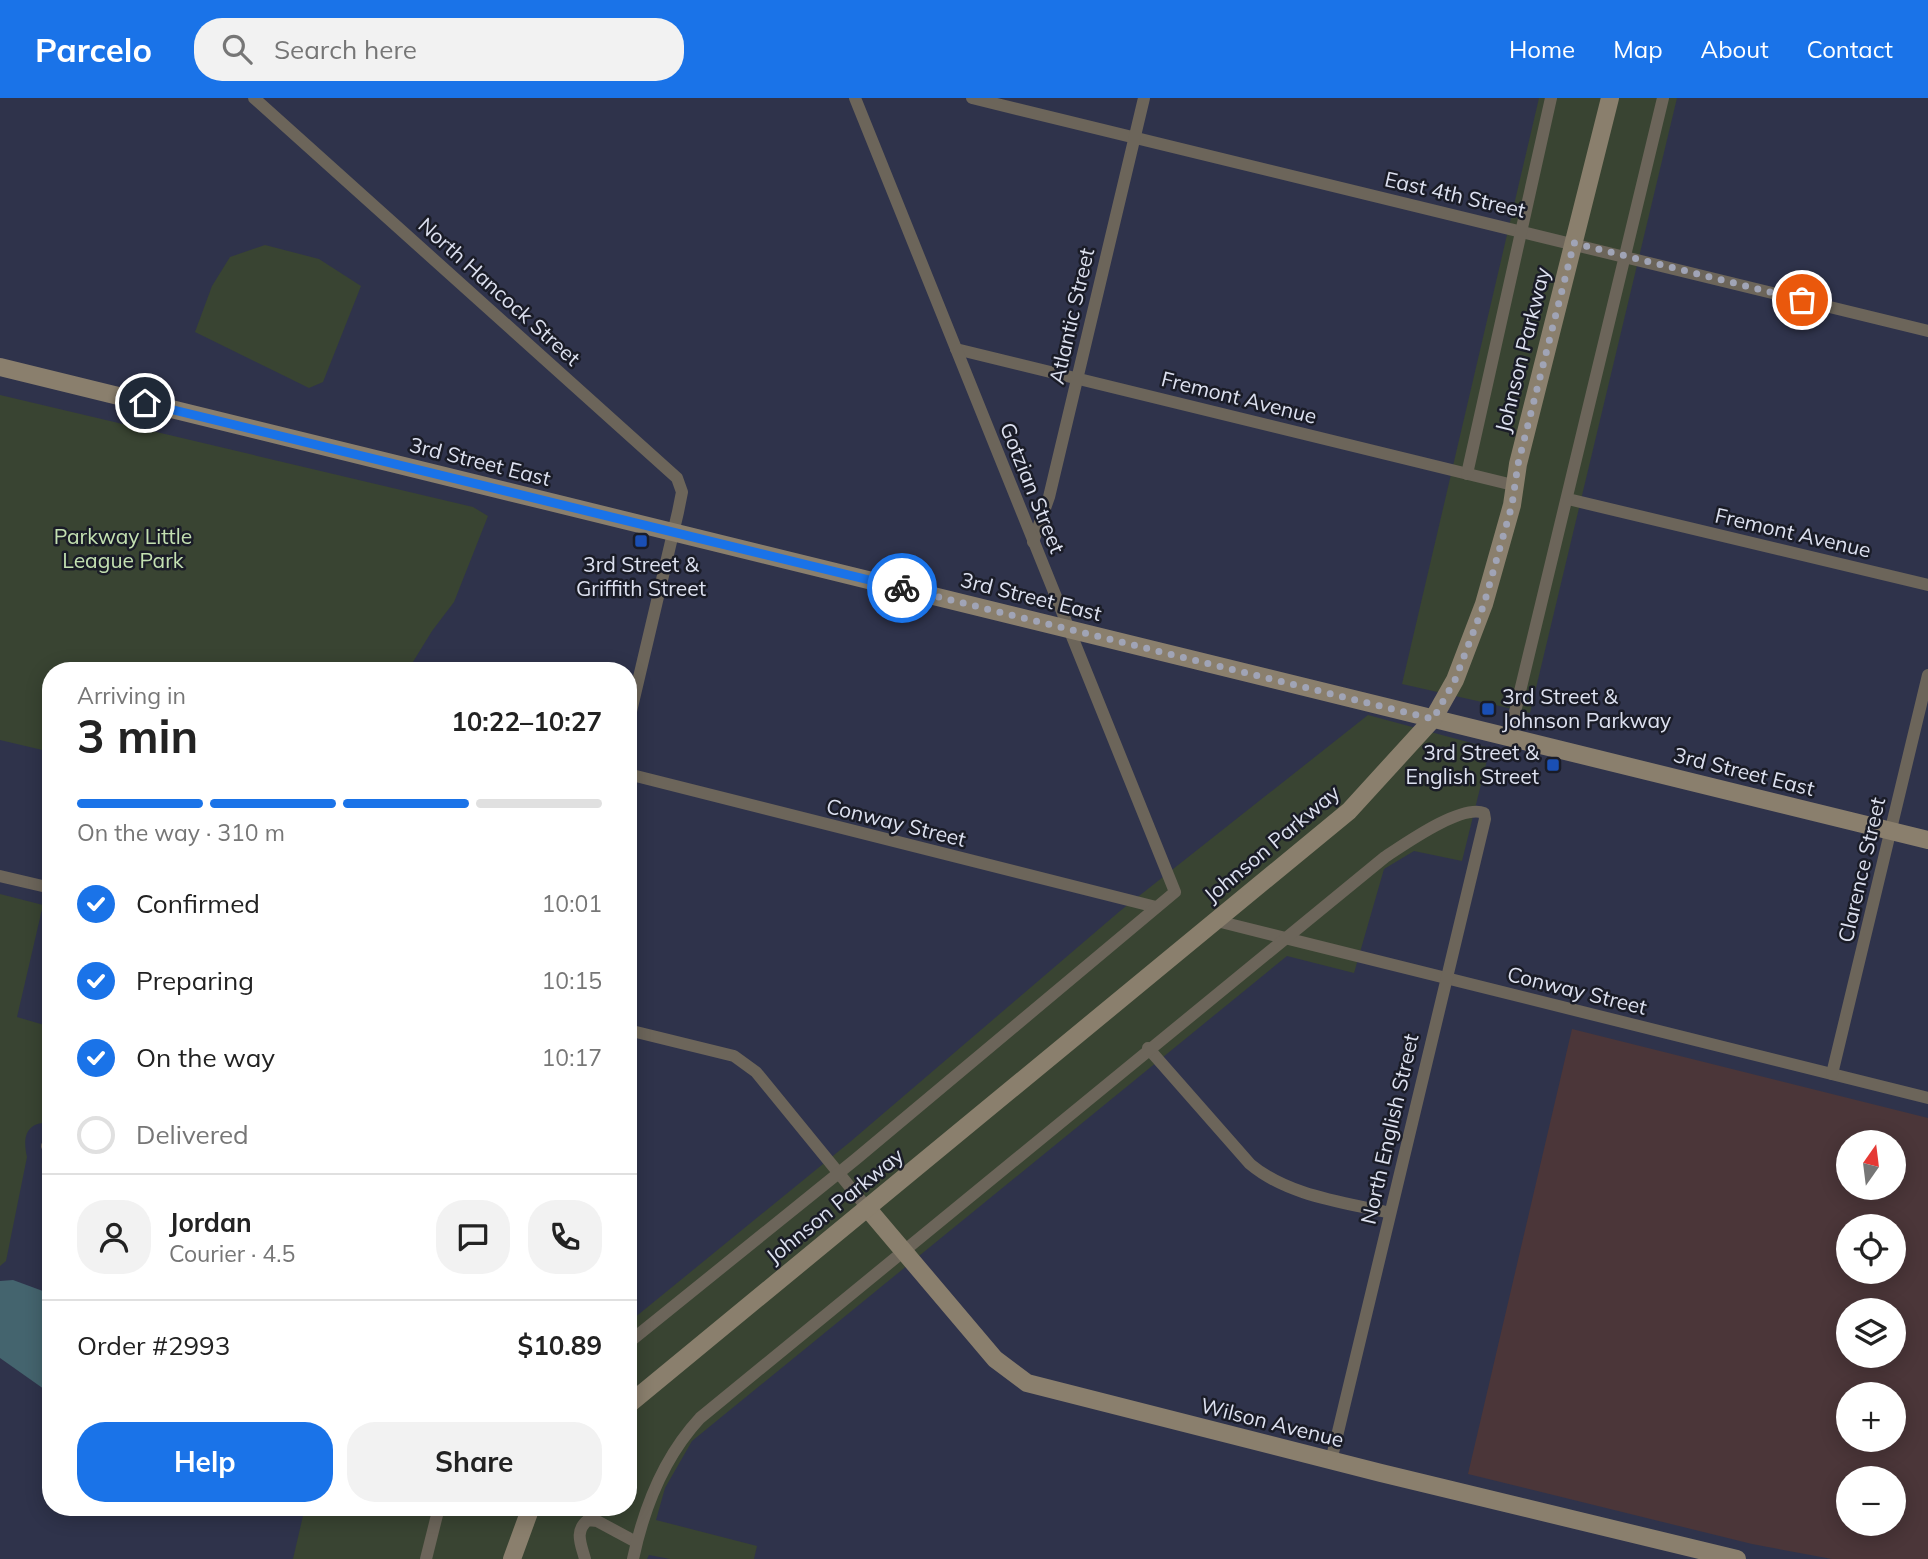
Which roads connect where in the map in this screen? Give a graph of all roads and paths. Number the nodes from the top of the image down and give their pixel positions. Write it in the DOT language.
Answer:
graph roads {
  1 [pos="254,98"];
  2 [pos="855,98"];
  3 [pos="972,98"];
  4 [pos="1144,98"];
  5 [pos="1551,98"];
  6 [pos="1610,98"];
  7 [pos="1663,98"];
  8 [pos="1134,138"];
  9 [pos="1523,231"];
  10 [pos="1574,243"];
  11 [pos="1626,256"];
  12 [pos="1928,331"];
  13 [pos="956,349"];
  14 [pos="0,367"];
  15 [pos="1077,379"];
  16 [pos="1466,474"];
  17 [pos="1513,485"];
  18 [pos="1568,499"];
  19 [pos="674,532"];
  20 [pos="1032,542"];
  21 [pos="1928,585"];
  22 [pos="1069,630"];
  23 [pos="1928,675"];
  24 [pos="637,686"];
  25 [pos="1433,719"];
  26 [pos="1509,737"];
  27 [pos="637,776"];
  28 [pos="1891,831"];
  29 [pos="1928,840"];
  30 [pos="0,876"];
  31 [pos="42,886"];
  32 [pos="1175,892"];
  33 [pos="1156,907"];
  34 [pos="1217,920"];
  35 [pos="1287,939"];
  36 [pos="1446,979"];
  37 [pos="637,1032"];
  38 [pos="1148,1048"];
  39 [pos="1832,1074"];
  40 [pos="1928,1098"];
  41 [pos="838,1172"];
  42 [pos="868,1209"];
  43 [pos="1390,1213"];
  44 [pos="903,1250"];
  45 [pos="637,1336"];
  46 [pos="637,1398"];
  47 [pos="1331,1461"];
  48 [pos="437,1516"];
  49 [pos="528,1516"];
  50 [pos="636,1542"];
  51 [pos="1725,1558"];
  52 [pos="426,1559"];
  53 [pos="512,1559"];
  54 [pos="585,1559"];
  55 [pos="633,1559"];
  1 -- 19 [label="street, North Hancock Street"];
  2 -- 13 [label="street, Gotzian Street"];
  3 -- 8 [label="street, East 4th Street"];
  4 -- 8 [label="street, Atlantic Street"];
  5 -- 9 [label="street, Johnson Parkway"];
  6 -- 10 [label="street, Johnson Parkway"];
  7 -- 11 [label="street"];
  8 -- 9 [label="street, East 4th Street"];
  8 -- 15 [label="street, Atlantic Street"];
  9 -- 10 [label="street, East 4th Street"];
  9 -- 16 [label="street, Johnson Parkway"];
  10 -- 11 [label="street, East 4th Street"];
  10 -- 17 [label="street, Johnson Parkway"];
  11 -- 12 [label="street, East 4th Street"];
  11 -- 18 [label="street"];
  13 -- 15 [label="street, Fremont Avenue"];
  13 -- 20 [label="street, Gotzian Street"];
  14 -- 19 [label="street, 3rd Street East"];
  15 -- 16 [label="street, Fremont Avenue"];
  15 -- 20 [label="street, Atlantic Street"];
  16 -- 17 [label="street, Fremont Avenue"];
  17 -- 25 [label="street, Johnson Parkway"];
  18 -- 21 [label="street, Fremont Avenue"];
  18 -- 26 [label="street"];
  19 -- 22 [label="street, 3rd Street East"];
  19 -- 24 [label="street, North Hancock Street"];
  20 -- 22 [label="street, Gotzian Street"];
  22 -- 25 [label="street, 3rd Street East"];
  22 -- 32 [label="street, Gotzian Street"];
  23 -- 28 [label="street, Clarence Street"];
  25 -- 26 [label="street, 3rd Street East"];
  25 -- 34 [label="street, Johnson Parkway"];
  26 -- 28 [label="street, 3rd Street East"];
  27 -- 33 [label="street, Conway Street"];
  28 -- 29 [label="street, 3rd Street East"];
  28 -- 39 [label="street, Clarence Street"];
  30 -- 31 [label="street"];
  32 -- 33 [label="street, Johnson Parkway"];
  33 -- 41 [label="street, Johnson Parkway"];
  34 -- 35 [label="street, Conway Street"];
  34 -- 42 [label="street, Johnson Parkway"];
  35 -- 36 [label="street, Conway Street"];
  35 -- 36 [label="street, North English Street"];
  35 -- 38 [label="street"];
  36 -- 39 [label="street, Conway Street"];
  36 -- 43 [label="street, North English Street"];
  37 -- 41 [label="street"];
  38 -- 43 [label="street"];
  38 -- 44 [label="street"];
  39 -- 40 [label="street, Conway Street"];
  41 -- 42 [label="street"];
  41 -- 45 [label="street, Johnson Parkway"];
  42 -- 44 [label="street, Wilson Avenue"];
  42 -- 46 [label="street, Johnson Parkway"];
  43 -- 47 [label="street, North English Street"];
  44 -- 47 [label="street, Wilson Avenue"];
  44 -- 50 [label="street"];
  47 -- 51 [label="street, Wilson Avenue"];
  48 -- 52 [label="street"];
  49 -- 53 [label="street"];
  50 -- 54 [label="street"];
  50 -- 55 [label="street"];
}
